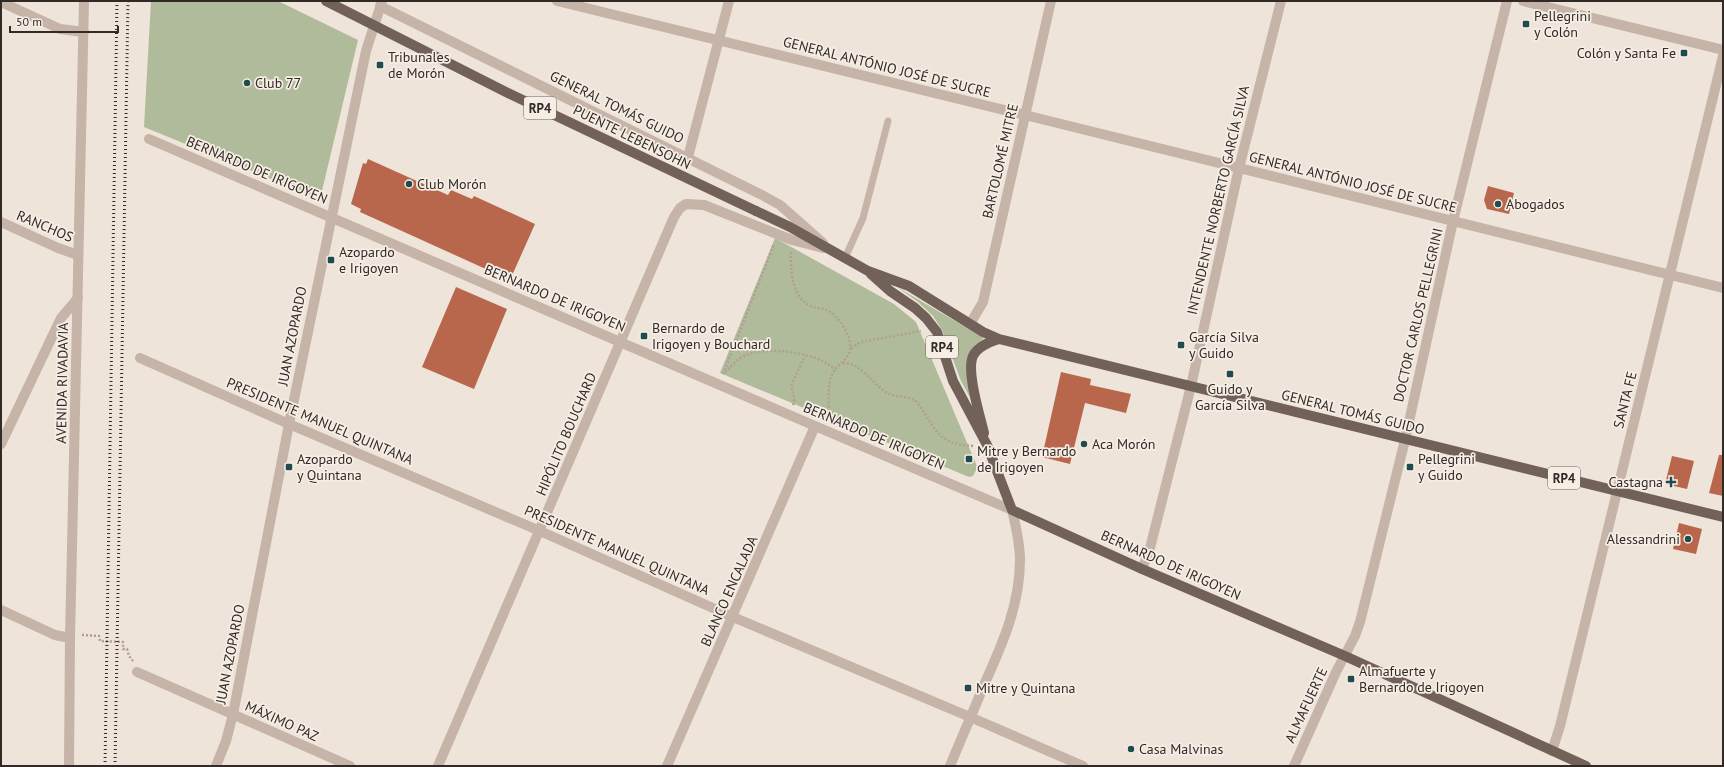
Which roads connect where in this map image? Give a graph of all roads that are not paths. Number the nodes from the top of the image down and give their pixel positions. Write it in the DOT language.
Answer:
graph roads {
  1 [pos="84,1"];
  2 [pos="326,1"];
  3 [pos="557,1"];
  4 [pos="729,1"];
  5 [pos="1051,1"];
  6 [pos="1281,1"];
  7 [pos="1507,1"];
  8 [pos="1523,1"];
  9 [pos="1,2"];
  10 [pos="381,3"];
  11 [pos="84,32"];
  12 [pos="719,41"];
  13 [pos="1723,50"];
  14 [pos="1723,56"];
  15 [pos="1025,114"];
  16 [pos="888,121"];
  17 [pos="148,139"];
  18 [pos="688,157"];
  19 [pos="1239,168"];
  20 [pos="686,204"];
  21 [pos="756,211"];
  22 [pos="330,218"];
  23 [pos="1453,221"];
  24 [pos="1,222"];
  25 [pos="831,250"];
  26 [pos="78,255"];
  27 [pos="845,258"];
  28 [pos="868,271"];
  29 [pos="1670,275"];
  30 [pos="1723,288"];
  31 [pos="78,298"];
  32 [pos="970,324"];
  33 [pos="999,339"];
  34 [pos="620,341"];
  35 [pos="140,358"];
  36 [pos="1191,386"];
  37 [pos="289,424"];
  38 [pos="815,426"];
  39 [pos="1405,440"];
  40 [pos="1,444"];
  41 [pos="987,445"];
  42 [pos="1617,491"];
  43 [pos="1012,510"];
  44 [pos="1723,517"];
  45 [pos="540,531"];
  46 [pos="1142,569"];
  47 [pos="1,610"];
  48 [pos="733,617"];
  49 [pos="70,638"];
  50 [pos="1345,656"];
  51 [pos="137,672"];
  52 [pos="233,714"];
  53 [pos="970,716"];
  54 [pos="1552,751"];
  55 [pos="69,766"];
  56 [pos="216,766"];
  57 [pos="350,766"];
  58 [pos="438,766"];
  59 [pos="668,766"];
  60 [pos="950,766"];
  61 [pos="1083,766"];
  62 [pos="1294,766"];
  63 [pos="1586,766"];
  1 -- 11 [label="street, AVENIDA RIVADAVIA"];
  2 -- 21 [label="main road, PUENTE LEBENSOHN / RP4, bridge"];
  3 -- 12 [label="street, GENERAL ANTÓNIO JOSÉ DE SUCRE"];
  4 -- 12 [label="street"];
  5 -- 15 [label="street, BARTOLOMÉ MITRE"];
  6 -- 19 [label="street, INTENDENTE NORBERTO GARCÍA SILVA"];
  7 -- 23 [label="street, DOCTOR CARLOS PELLEGRINI"];
  8 -- 13 [label="street"];
  9 -- 11 [label="street"];
  10 -- 18 [label="street, GENERAL TOMÁS GUIDO"];
  10 -- 22 [label="street, JUAN AZOPARDO"];
  11 -- 26 [label="street, AVENIDA RIVADAVIA"];
  12 -- 15 [label="street, GENERAL ANTÓNIO JOSÉ DE SUCRE"];
  12 -- 18 [label="street"];
  14 -- 29 [label="street, SANTA FE"];
  15 -- 19 [label="street, GENERAL ANTÓNIO JOSÉ DE SUCRE"];
  15 -- 32 [label="street, BARTOLOMÉ MITRE"];
  16 -- 27 [label="lane"];
  17 -- 22 [label="street, BERNARDO DE IRIGOYEN"];
  18 -- 25 [label="street, GENERAL TOMÁS GUIDO"];
  19 -- 23 [label="street, GENERAL ANTÓNIO JOSÉ DE SUCRE"];
  19 -- 36 [label="street, INTENDENTE NORBERTO GARCÍA SILVA"];
  20 -- 25 [label="street, GENERAL TOMÁS GUIDO"];
  20 -- 34 [label="street, HIPÓLITO BOUCHARD"];
  21 -- 25 [label="main road, GENERAL TOMÁS GUIDO / RP4"];
  22 -- 34 [label="street, BERNARDO DE IRIGOYEN"];
  22 -- 37 [label="street, JUAN AZOPARDO"];
  23 -- 29 [label="street, GENERAL ANTÓNIO JOSÉ DE SUCRE"];
  23 -- 39 [label="street, DOCTOR CARLOS PELLEGRINI"];
  24 -- 26 [label="street, RANCHOS"];
  25 -- 27 [label="main road, GENERAL TOMÁS GUIDO / RP4"];
  26 -- 31 [label="street, AVENIDA RIVADAVIA"];
  27 -- 28 [label="main road, GENERAL TOMÁS GUIDO / RP4"];
  28 -- 32 [label="main road, GENERAL TOMÁS GUIDO / RP4"];
  28 -- 41 [label="main road, RP4"];
  29 -- 30 [label="street, GENERAL ANTÓNIO JOSÉ DE SUCRE"];
  29 -- 42 [label="street, SANTA FE"];
  31 -- 40 [label="street"];
  31 -- 49 [label="street, AVENIDA RIVADAVIA"];
  32 -- 33 [label="main road, GENERAL TOMÁS GUIDO / RP4"];
  33 -- 36 [label="main road, GENERAL TOMÁS GUIDO / RP4"];
  33 -- 41 [label="main road"];
  34 -- 38 [label="street, BERNARDO DE IRIGOYEN"];
  34 -- 45 [label="street, HIPÓLITO BOUCHARD"];
  35 -- 37 [label="street, PRESIDENTE MANUEL QUINTANA"];
  36 -- 39 [label="main road, GENERAL TOMÁS GUIDO / RP4"];
  36 -- 46 [label="street, INTENDENTE NORBERTO GARCÍA SILVA"];
  37 -- 45 [label="street, PRESIDENTE MANUEL QUINTANA"];
  37 -- 52 [label="street, JUAN AZOPARDO"];
  38 -- 43 [label="street, BERNARDO DE IRIGOYEN"];
  38 -- 48 [label="street, BLANCO ENCALADA"];
  39 -- 42 [label="main road, GENERAL TOMÁS GUIDO / RP4"];
  39 -- 50 [label="street, DOCTOR CARLOS PELLEGRINI"];
  41 -- 43 [label="main road, RP4"];
  42 -- 44 [label="main road, GENERAL TOMÁS GUIDO / RP4"];
  42 -- 54 [label="street, SANTA FE"];
  43 -- 46 [label="main road, BERNARDO DE IRIGOYEN"];
  43 -- 53 [label="street"];
  45 -- 48 [label="street, PRESIDENTE MANUEL QUINTANA"];
  45 -- 58 [label="street, HIPÓLITO BOUCHARD"];
  46 -- 50 [label="main road, BERNARDO DE IRIGOYEN"];
  47 -- 49 [label="street"];
  48 -- 53 [label="street, PRESIDENTE MANUEL QUINTANA"];
  48 -- 59 [label="street, BLANCO ENCALADA"];
  49 -- 55 [label="street, AVENIDA RIVADAVIA"];
  50 -- 54 [label="main road, BERNARDO DE IRIGOYEN"];
  50 -- 62 [label="street, ALMAFUERTE"];
  51 -- 52 [label="street, MÁXIMO PAZ"];
  52 -- 56 [label="street, JUAN AZOPARDO"];
  52 -- 57 [label="street, MÁXIMO PAZ"];
  53 -- 60 [label="street"];
  53 -- 61 [label="street, PRESIDENTE MANUEL QUINTANA"];
  54 -- 63 [label="main road, BERNARDO DE IRIGOYEN"];
}
